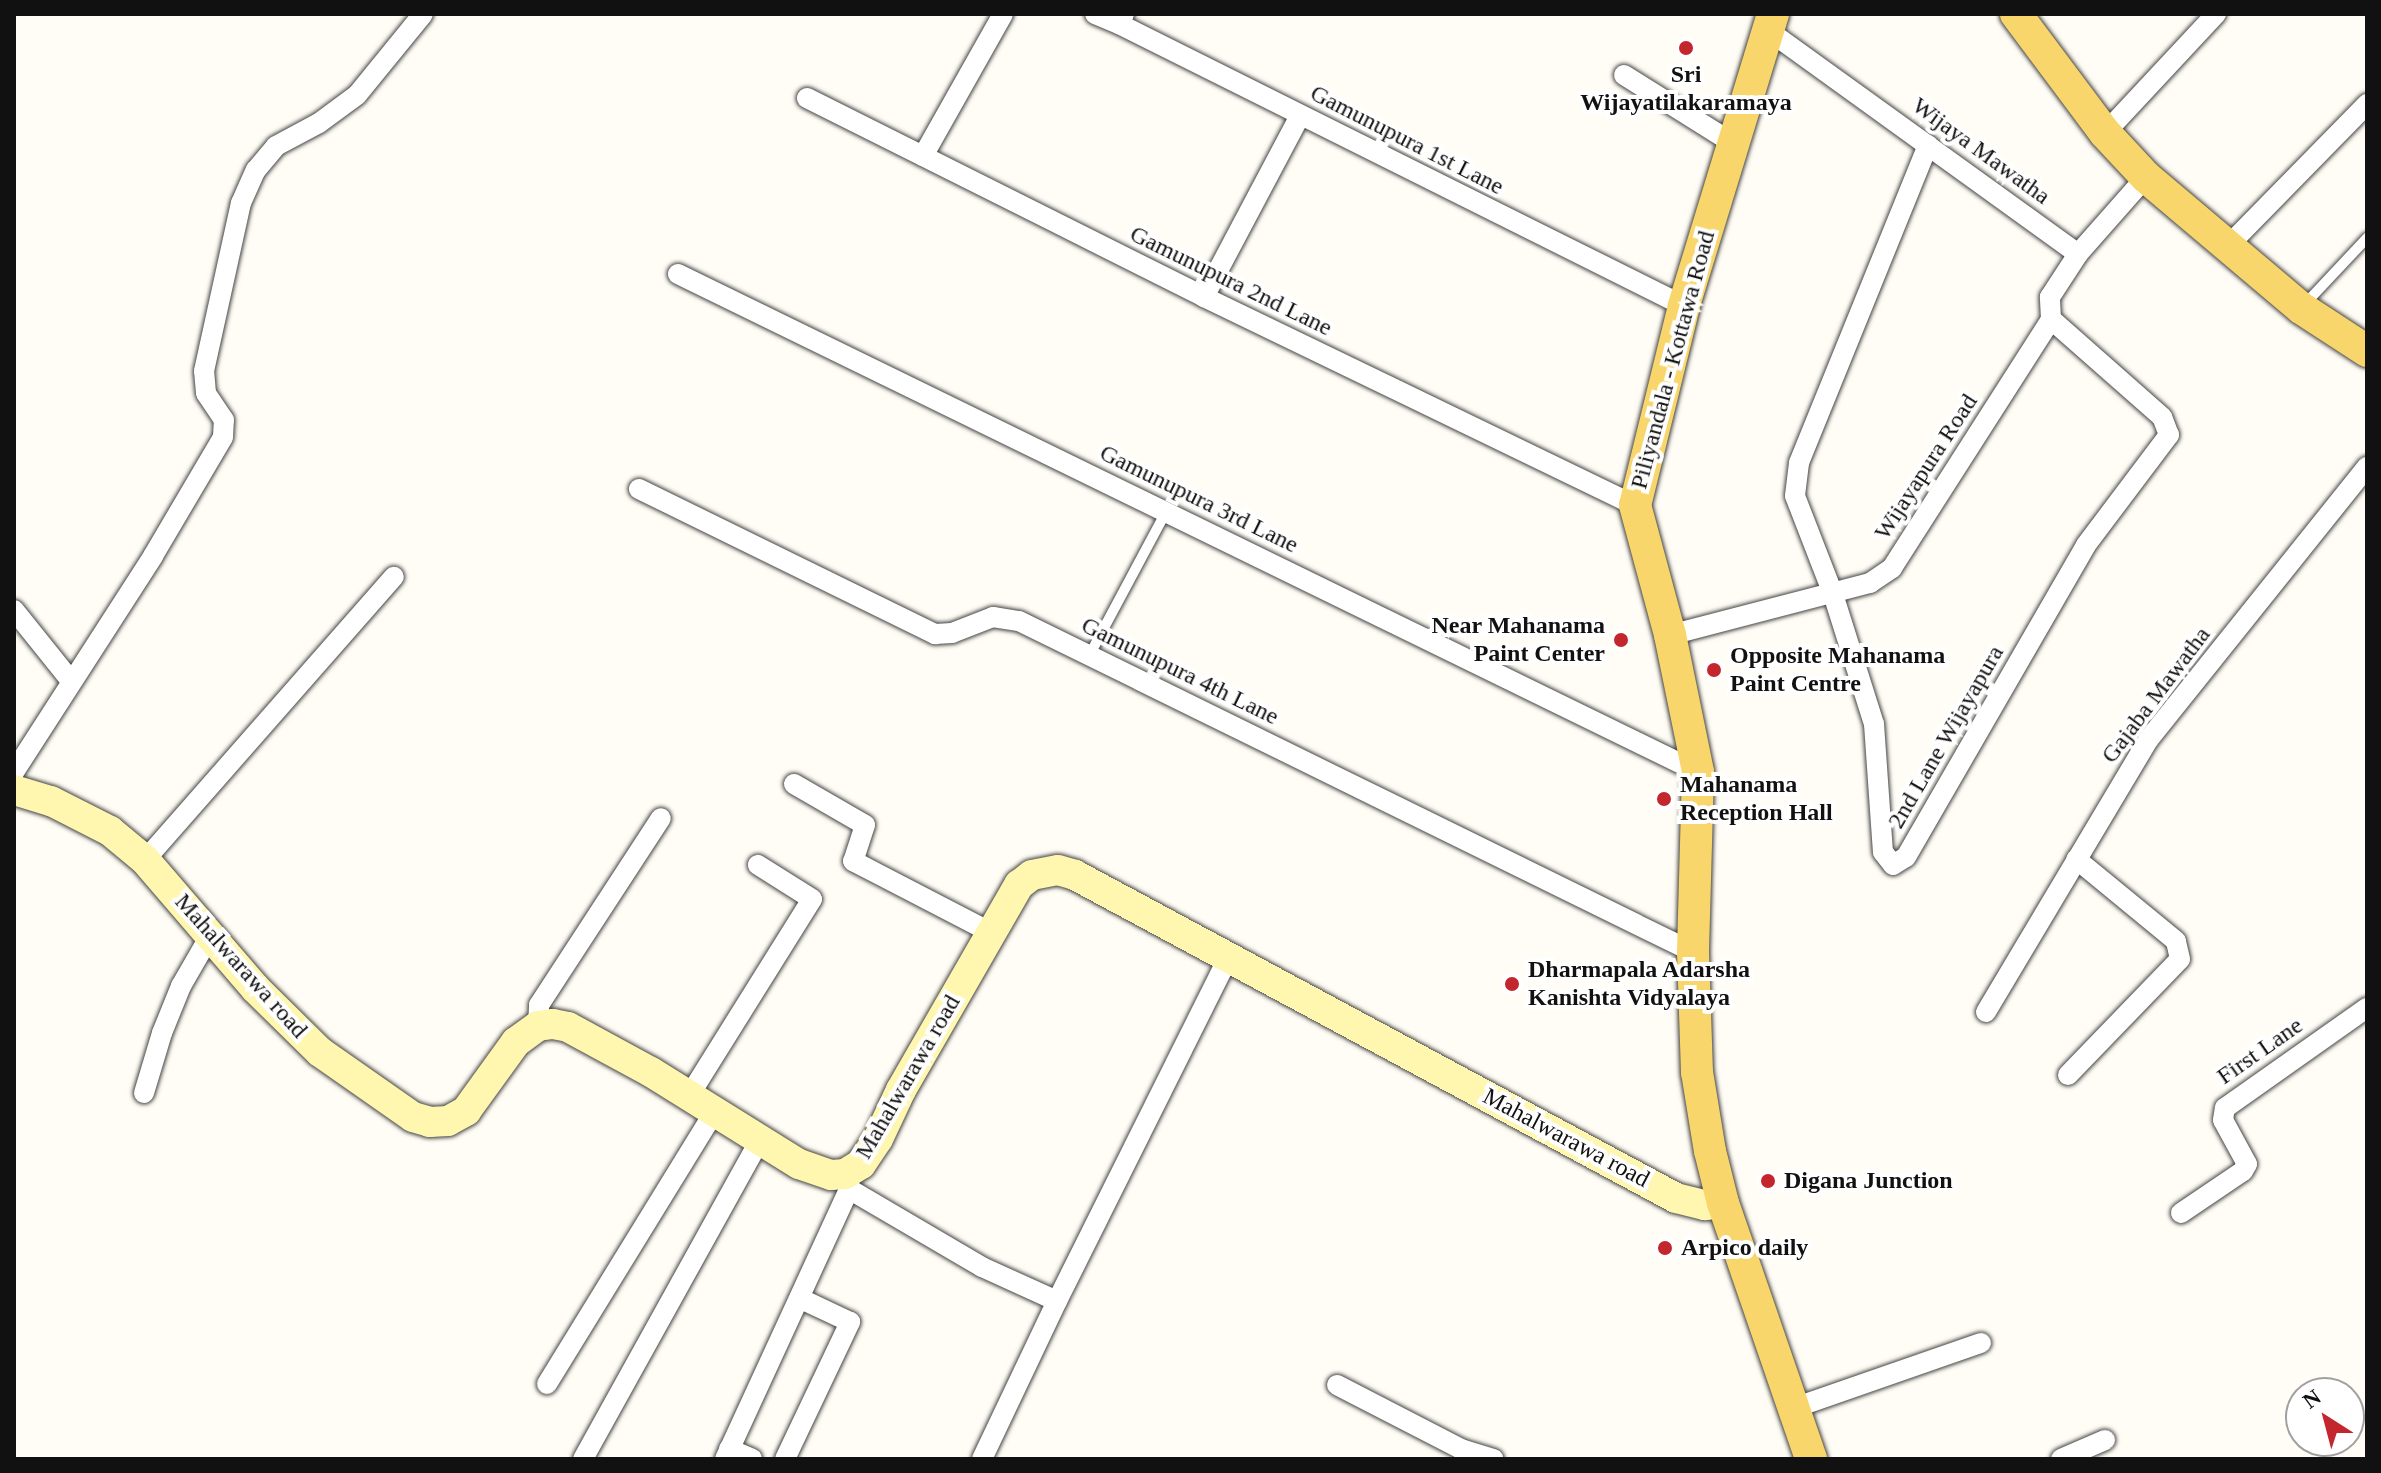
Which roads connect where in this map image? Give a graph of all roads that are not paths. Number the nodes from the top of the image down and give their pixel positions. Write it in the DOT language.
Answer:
graph roads {
  1 [pos="1003,14"];
  2 [pos="1095,14"];
  3 [pos="2016,14"];
  4 [pos="2216,14"];
  5 [pos="416,17"];
  6 [pos="1121,19"];
  7 [pos="1771,22"];
  8 [pos="1624,75"];
  9 [pos="807,98"];
  10 [pos="2367,104"];
  11 [pos="1300,116"];
  12 [pos="2105,133"];
  13 [pos="1734,144"];
  14 [pos="1928,145"];
  15 [pos="923,156"];
  16 [pos="2146,177"];
  17 [pos="2367,238"];
  18 [pos="2226,248"];
  19 [pos="2078,254"];
  20 [pos="678,274"];
  21 [pos="1204,297"];
  22 [pos="1684,306"];
  23 [pos="2301,308"];
  24 [pos="2051,319"];
  25 [pos="2366,350"];
  26 [pos="2367,467"];
  27 [pos="639,489"];
  28 [pos="1635,505"];
  29 [pos="1166,512"];
  30 [pos="394,577"];
  31 [pos="1833,594"];
  32 [pos="14,610"];
  33 [pos="1670,635"];
  34 [pos="1089,656"];
  35 [pos="71,681"];
  36 [pos="14,772"];
  37 [pos="1698,772"];
  38 [pos="794,784"];
  39 [pos="14,790"];
  40 [pos="661,818"];
  41 [pos="2076,859"];
  42 [pos="145,860"];
  43 [pos="758,865"];
  44 [pos="990,932"];
  45 [pos="211,934"];
  46 [pos="1693,952"];
  47 [pos="1229,956"];
  48 [pos="2367,1008"];
  49 [pos="1986,1012"];
  50 [pos="538,1026"];
  51 [pos="2068,1075"];
  52 [pos="144,1093"];
  53 [pos="702,1103"];
  54 [pos="759,1141"];
  55 [pos="847,1182"];
  56 [pos="1723,1203"];
  57 [pos="2181,1213"];
  58 [pos="799,1298"];
  59 [pos="1057,1301"];
  60 [pos="1981,1343"];
  61 [pos="547,1384"];
  62 [pos="1337,1385"];
  63 [pos="1794,1408"];
  64 [pos="2105,1440"];
  65 [pos="727,1454"];
  66 [pos="583,1459"];
  67 [pos="752,1459"];
  68 [pos="785,1459"];
  69 [pos="982,1459"];
  70 [pos="1494,1459"];
  71 [pos="1811,1459"];
  72 [pos="2061,1459"];
  1 -- 15 [label="street"];
  2 -- 6 [label="street, Gamunupura 1st Lane"];
  3 -- 12 [label="main road"];
  4 -- 12 [label="street"];
  5 -- 35 [label="street"];
  6 -- 11 [label="street, Gamunupura 1st Lane"];
  7 -- 13 [label="main road, Piliyandala - Kottawa Road"];
  7 -- 14 [label="street, Wijaya Mawatha"];
  8 -- 13 [label="street"];
  9 -- 15 [label="street, Gamunupura 2nd Lane"];
  10 -- 18 [label="street"];
  11 -- 21 [label="street"];
  11 -- 22 [label="street, Gamunupura 1st Lane"];
  12 -- 16 [label="main road"];
  13 -- 22 [label="main road, Piliyandala - Kottawa Road"];
  14 -- 19 [label="street, Wijaya Mawatha"];
  14 -- 31 [label="street, 2nd Lane Wijayapura"];
  15 -- 21 [label="street, Gamunupura 2nd Lane"];
  16 -- 18 [label="main road"];
  16 -- 19 [label="street"];
  17 -- 23 [label="lane"];
  18 -- 23 [label="main road"];
  19 -- 24 [label="street"];
  20 -- 29 [label="street, Gamunupura 3rd Lane"];
  21 -- 28 [label="street, Gamunupura 2nd Lane"];
  22 -- 28 [label="main road, Piliyandala - Kottawa Road"];
  23 -- 25 [label="main road"];
  24 -- 31 [label="street, Wijayapura Road"];
  24 -- 31 [label="street, 2nd Lane Wijayapura"];
  26 -- 41 [label="street, Gajaba Mawatha"];
  27 -- 34 [label="street, Gamunupura 4th Lane"];
  28 -- 33 [label="main road, Piliyandala - Kottawa Road"];
  29 -- 34 [label="lane"];
  29 -- 37 [label="street, Gamunupura 3rd Lane"];
  30 -- 42 [label="street"];
  31 -- 33 [label="street, Wijayapura Road"];
  32 -- 35 [label="street"];
  33 -- 37 [label="main road, Piliyandala - Kottawa Road"];
  34 -- 46 [label="street, Gamunupura 4th Lane"];
  35 -- 36 [label="street"];
  37 -- 46 [label="main road, Piliyandala - Kottawa Road"];
  38 -- 44 [label="street"];
  39 -- 42 [label="street, Mahalwarawa road"];
  40 -- 50 [label="street"];
  41 -- 49 [label="street, Gajaba Mawatha"];
  41 -- 51 [label="street"];
  42 -- 45 [label="street, Mahalwarawa road"];
  43 -- 53 [label="street"];
  44 -- 47 [label="street, Mahalwarawa road"];
  44 -- 55 [label="street, Mahalwarawa road"];
  45 -- 50 [label="street, Mahalwarawa road"];
  45 -- 52 [label="street"];
  46 -- 56 [label="main road, Piliyandala - Kottawa Road"];
  47 -- 56 [label="street, Mahalwarawa road"];
  47 -- 59 [label="street"];
  48 -- 57 [label="street, First Lane"];
  50 -- 53 [label="street, Mahalwarawa road"];
  53 -- 54 [label="street, Mahalwarawa road"];
  53 -- 61 [label="street"];
  54 -- 55 [label="street, Mahalwarawa road"];
  54 -- 66 [label="street"];
  55 -- 58 [label="street"];
  55 -- 59 [label="street"];
  56 -- 63 [label="main road, Piliyandala - Kottawa Road"];
  58 -- 65 [label="street"];
  58 -- 68 [label="street"];
  59 -- 69 [label="street"];
  60 -- 63 [label="street"];
  62 -- 70 [label="street"];
  63 -- 71 [label="main road, Piliyandala - Kottawa Road"];
  64 -- 72 [label="street"];
  65 -- 67 [label="street"];
}
